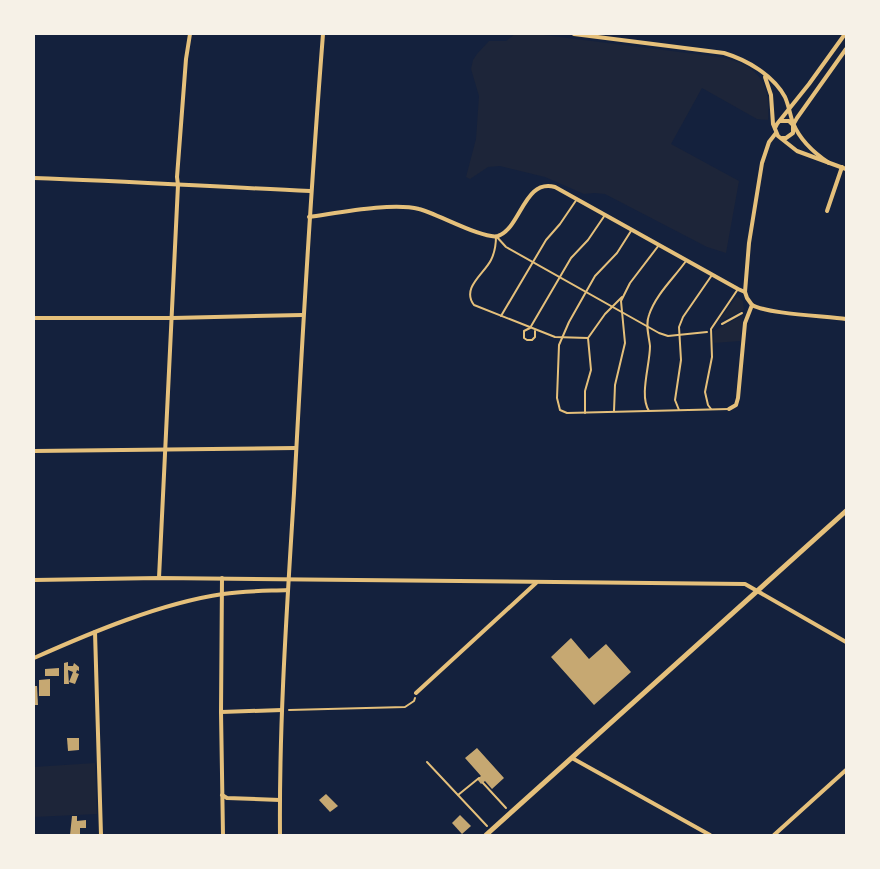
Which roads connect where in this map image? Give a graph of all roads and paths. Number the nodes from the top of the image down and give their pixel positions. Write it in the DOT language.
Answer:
graph roads {
  1 [pos="190,34"];
  2 [pos="323,34"];
  3 [pos="574,34"];
  4 [pos="845,34"];
  5 [pos="610,36"];
  6 [pos="846,49"];
  7 [pos="765,75"];
  8 [pos="789,109"];
  9 [pos="780,121"];
  10 [pos="793,125"];
  11 [pos="776,130"];
  12 [pos="782,138"];
  13 [pos="829,163"];
  14 [pos="844,168"];
  15 [pos="34,178"];
  16 [pos="178,185"];
  17 [pos="310,190"];
  18 [pos="577,199"];
  19 [pos="826,211"];
  20 [pos="605,215"];
  21 [pos="309,217"];
  22 [pos="631,230"];
  23 [pos="496,236"];
  24 [pos="659,245"];
  25 [pos="686,260"];
  26 [pos="532,263"];
  27 [pos="712,275"];
  28 [pos="560,278"];
  29 [pos="738,289"];
  30 [pos="585,292"];
  31 [pos="745,292"];
  32 [pos="622,297"];
  33 [pos="752,305"];
  34 [pos="613,307"];
  35 [pos="621,311"];
  36 [pos="302,315"];
  37 [pos="501,316"];
  38 [pos="34,318"];
  39 [pos="173,318"];
  40 [pos="846,319"];
  41 [pos="647,326"];
  42 [pos="530,328"];
  43 [pos="534,329"];
  44 [pos="711,329"];
  45 [pos="707,332"];
  46 [pos="679,335"];
  47 [pos="562,338"];
  48 [pos="588,338"];
  49 [pos="711,409"];
  50 [pos="729,409"];
  51 [pos="679,410"];
  52 [pos="649,411"];
  53 [pos="614,412"];
  54 [pos="586,413"];
  55 [pos="296,448"];
  56 [pos="165,449"];
  57 [pos="34,451"];
  58 [pos="846,511"];
  59 [pos="159,578"];
  60 [pos="222,578"];
  61 [pos="34,580"];
  62 [pos="289,580"];
  63 [pos="537,582"];
  64 [pos="288,590"];
  65 [pos="756,592"];
  66 [pos="223,594"];
  67 [pos="95,632"];
  68 [pos="846,642"];
  69 [pos="34,658"];
  70 [pos="416,693"];
  71 [pos="282,710"];
  72 [pos="221,712"];
  73 [pos="572,758"];
  74 [pos="427,762"];
  75 [pos="846,770"];
  76 [pos="478,778"];
  77 [pos="483,782"];
  78 [pos="222,794"];
  79 [pos="458,795"];
  80 [pos="280,800"];
  81 [pos="511,813"];
  82 [pos="491,830"];
  83 [pos="101,835"];
  84 [pos="223,835"];
  85 [pos="280,835"];
  86 [pos="486,835"];
  87 [pos="710,835"];
  88 [pos="774,835"];
  1 -- 16 [label="street"];
  2 -- 17 [label="street"];
  3 -- 5 [label="street"];
  4 -- 8 [label="street"];
  5 -- 7 [label="street"];
  6 -- 10 [label="street"];
  7 -- 8 [label="street"];
  7 -- 11 [label="street"];
  8 -- 9 [label="street"];
  8 -- 10 [label="street"];
  9 -- 10 [label="street"];
  9 -- 11 [label="street"];
  10 -- 12 [label="street"];
  10 -- 13 [label="street"];
  11 -- 12 [label="street"];
  11 -- 31 [label="street"];
  12 -- 13 [label="street"];
  13 -- 14 [label="street"];
  14 -- 19 [label="street"];
  15 -- 16 [label="street"];
  16 -- 17 [label="street"];
  16 -- 39 [label="street"];
  17 -- 21 [label="street"];
  18 -- 20 [label="street"];
  18 -- 23 [label="street"];
  18 -- 26 [label="lane"];
  20 -- 22 [label="street"];
  20 -- 28 [label="lane"];
  21 -- 23 [label="street"];
  21 -- 36 [label="street"];
  22 -- 24 [label="street"];
  22 -- 30 [label="lane"];
  23 -- 26 [label="lane"];
  23 -- 37 [label="lane"];
  24 -- 25 [label="street"];
  24 -- 32 [label="lane"];
  25 -- 27 [label="street"];
  25 -- 41 [label="lane"];
  26 -- 28 [label="lane"];
  26 -- 37 [label="lane"];
  27 -- 29 [label="street"];
  27 -- 46 [label="lane"];
  28 -- 30 [label="lane"];
  28 -- 42 [label="lane"];
  29 -- 31 [label="street"];
  29 -- 44 [label="lane"];
  30 -- 34 [label="lane"];
  30 -- 47 [label="lane"];
  31 -- 33 [label="street"];
  32 -- 34 [label="lane"];
  32 -- 35 [label="lane"];
  33 -- 40 [label="street"];
  33 -- 44 [label="path"];
  33 -- 50 [label="street"];
  34 -- 35 [label="lane"];
  34 -- 48 [label="lane"];
  35 -- 41 [label="lane"];
  35 -- 53 [label="lane"];
  36 -- 39 [label="street"];
  36 -- 55 [label="street"];
  37 -- 42 [label="lane"];
  38 -- 39 [label="street"];
  39 -- 56 [label="street"];
  41 -- 46 [label="lane"];
  41 -- 52 [label="lane"];
  42 -- 43 [label="lane"];
  42 -- 43 [label="lane"];
  43 -- 47 [label="lane"];
  44 -- 49 [label="lane"];
  45 -- 46 [label="lane"];
  46 -- 51 [label="lane"];
  47 -- 48 [label="lane"];
  47 -- 54 [label="lane"];
  48 -- 54 [label="lane"];
  49 -- 50 [label="lane"];
  49 -- 51 [label="lane"];
  51 -- 52 [label="lane"];
  52 -- 53 [label="lane"];
  53 -- 54 [label="lane"];
  55 -- 56 [label="street"];
  55 -- 62 [label="street"];
  56 -- 57 [label="street"];
  56 -- 59 [label="street"];
  58 -- 65 [label="street"];
  59 -- 60 [label="street"];
  59 -- 61 [label="street"];
  60 -- 62 [label="street"];
  60 -- 66 [label="street"];
  62 -- 63 [label="street"];
  62 -- 64 [label="street"];
  63 -- 65 [label="street"];
  63 -- 70 [label="street"];
  64 -- 66 [label="street"];
  64 -- 71 [label="street"];
  65 -- 68 [label="street"];
  65 -- 73 [label="street"];
  66 -- 67 [label="street"];
  66 -- 72 [label="street"];
  67 -- 69 [label="street"];
  67 -- 83 [label="street"];
  70 -- 71 [label="path"];
  71 -- 72 [label="street"];
  71 -- 80 [label="street"];
  72 -- 78 [label="street"];
  73 -- 81 [label="street"];
  73 -- 87 [label="street"];
  74 -- 79 [label="path"];
  75 -- 88 [label="street"];
  76 -- 79 [label="path"];
  77 -- 81 [label="path"];
  78 -- 80 [label="street"];
  78 -- 84 [label="street"];
  79 -- 82 [label="path"];
  80 -- 85 [label="street"];
  81 -- 82 [label="street"];
  82 -- 86 [label="street"];
}
